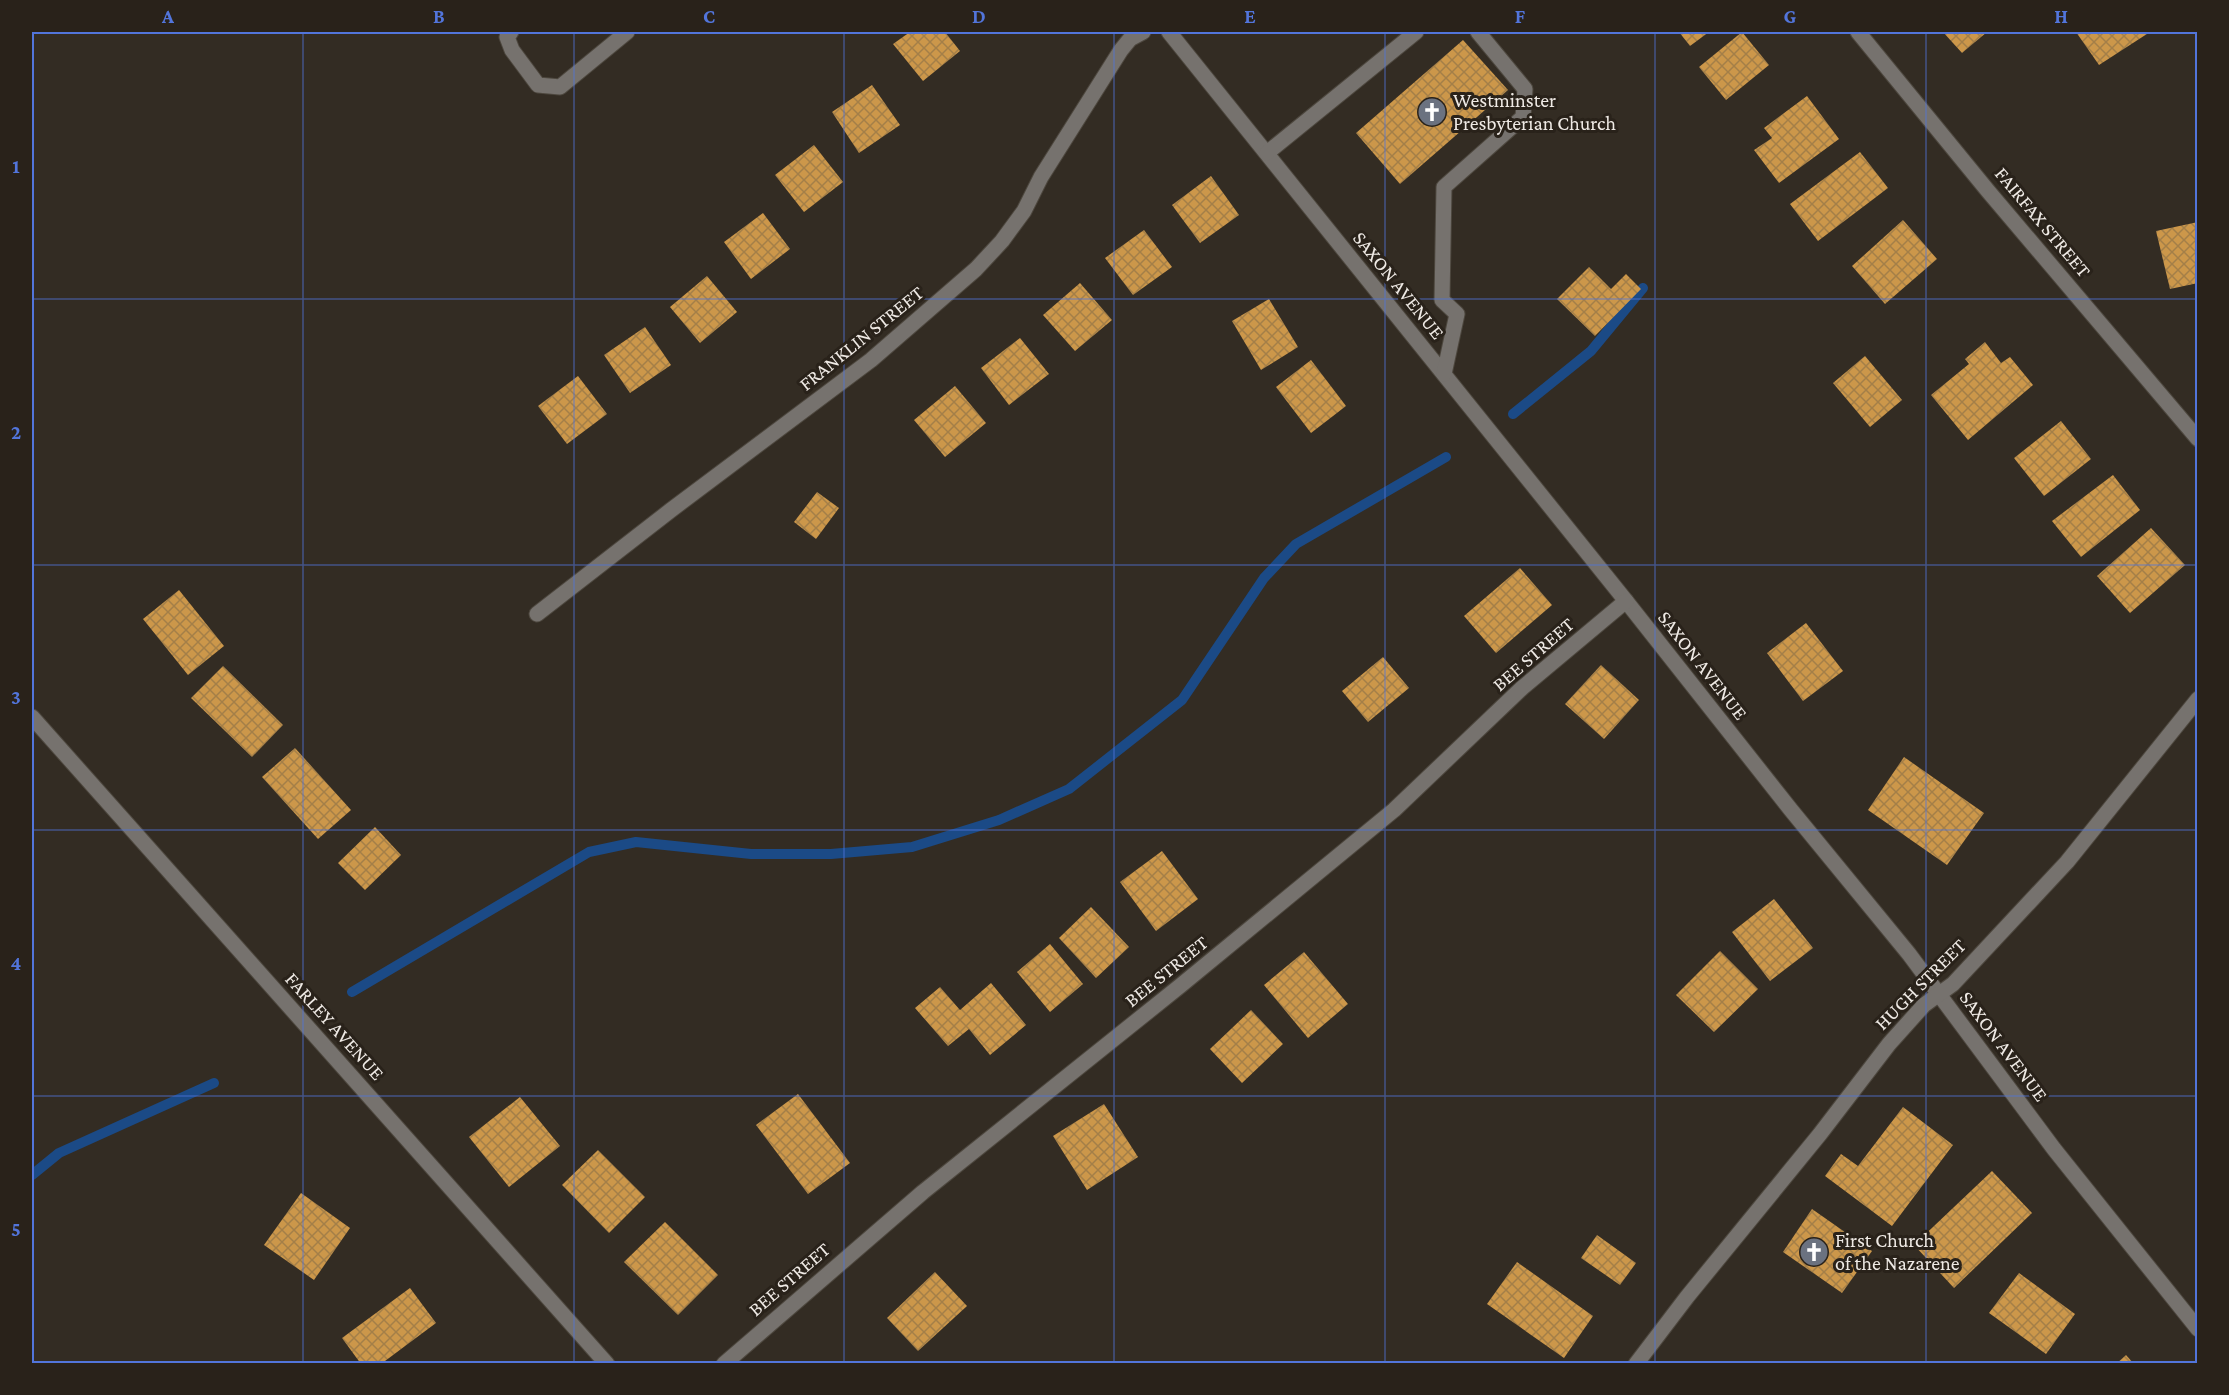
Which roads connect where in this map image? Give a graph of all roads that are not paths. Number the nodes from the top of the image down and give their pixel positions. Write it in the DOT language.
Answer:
graph roads {
  1 [pos="511,32"];
  2 [pos="627,32"];
  3 [pos="1143,32"];
  4 [pos="1169,32"];
  5 [pos="1416,32"];
  6 [pos="1478,32"];
  7 [pos="1858,32"];
  8 [pos="1266,153"];
  9 [pos="1444,374"];
  10 [pos="2198,439"];
  11 [pos="1626,601"];
  12 [pos="537,614"];
  13 [pos="2198,699"];
  14 [pos="32,717"];
  15 [pos="1939,994"];
  16 [pos="2198,1329"];
  17 [pos="607,1364"];
  18 [pos="724,1364"];
  19 [pos="1636,1364"];
  1 -- 2 [label="street"];
  3 -- 12 [label="street, FRANKLIN STREET"];
  4 -- 8 [label="street, SAXON AVENUE"];
  5 -- 8 [label="street"];
  6 -- 9 [label="street"];
  7 -- 10 [label="street, FAIRFAX STREET"];
  8 -- 9 [label="street, SAXON AVENUE"];
  9 -- 11 [label="street, SAXON AVENUE"];
  11 -- 15 [label="street, SAXON AVENUE"];
  11 -- 18 [label="street, BEE STREET"];
  13 -- 15 [label="street, HUGH STREET"];
  14 -- 17 [label="street, FARLEY AVENUE"];
  15 -- 16 [label="street, SAXON AVENUE"];
  15 -- 19 [label="street, HUGH STREET"];
}
